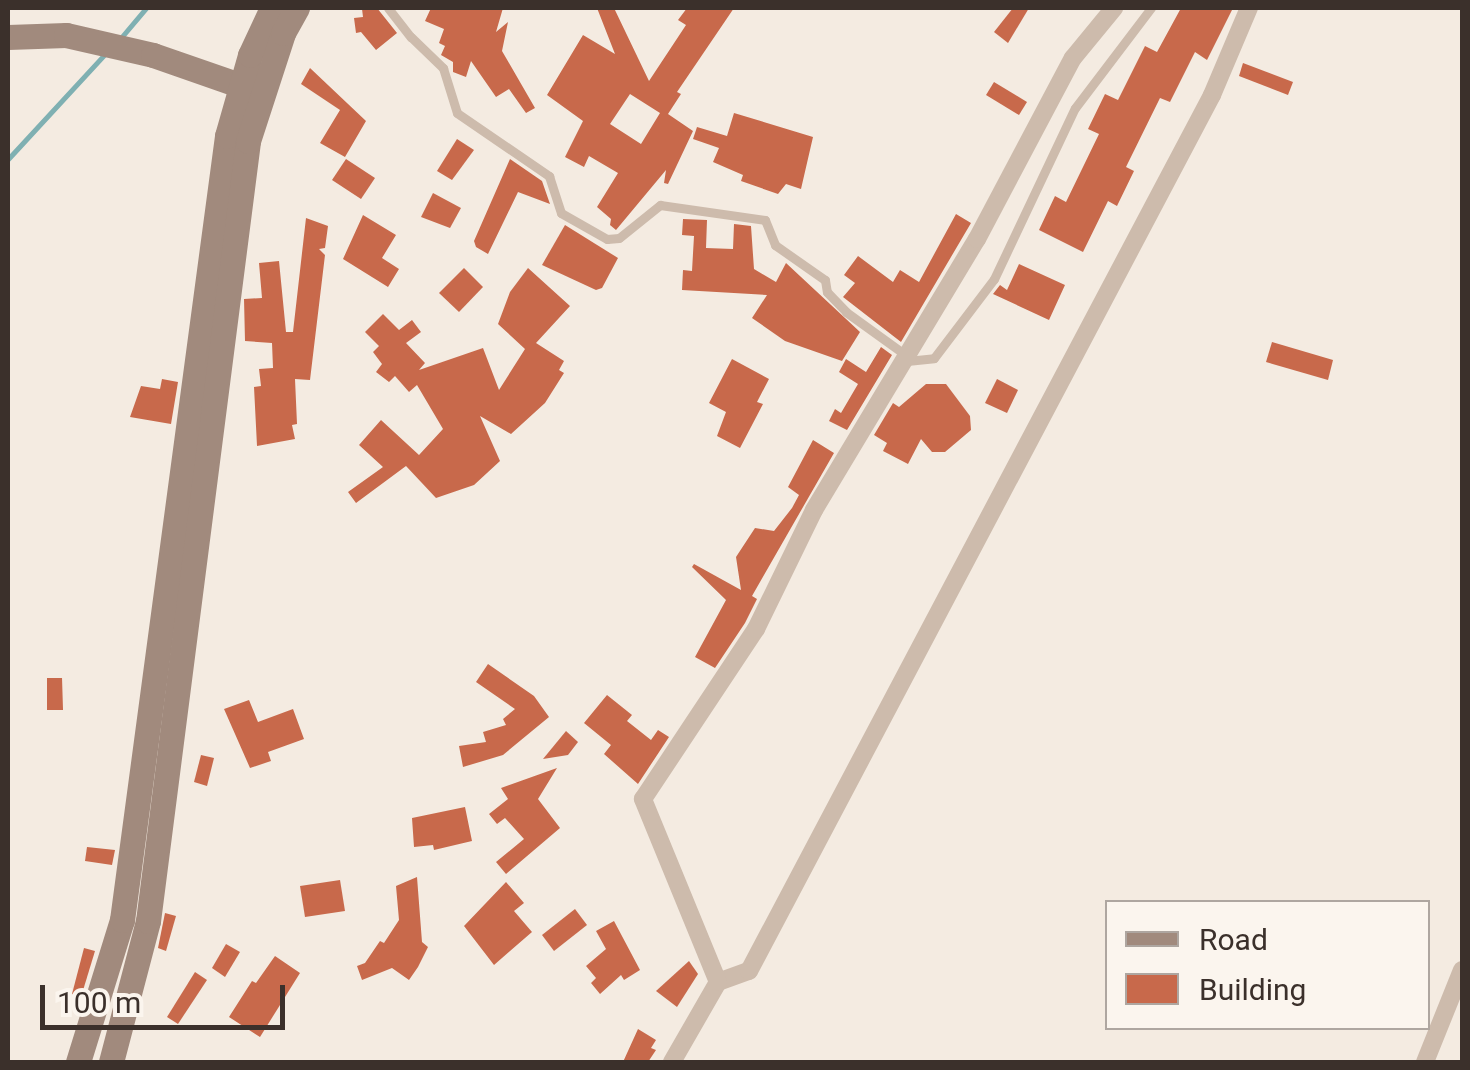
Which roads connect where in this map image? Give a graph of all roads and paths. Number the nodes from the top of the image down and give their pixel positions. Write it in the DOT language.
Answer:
graph roads {
  1 [pos="272,8"];
  2 [pos="297,8"];
  3 [pos="388,8"];
  4 [pos="1114,8"];
  5 [pos="1150,8"];
  6 [pos="1250,8"];
  7 [pos="8,37"];
  8 [pos="242,86"];
  9 [pos="906,359"];
  10 [pos="1462,970"];
  11 [pos="718,982"];
  12 [pos="78,1062"];
  13 [pos="110,1062"];
  14 [pos="672,1062"];
  15 [pos="1425,1062"];
  1 -- 8 [label="main road"];
  2 -- 13 [label="main road"];
  3 -- 9 [label="lane"];
  4 -- 9 [label="street"];
  5 -- 9 [label="lane"];
  6 -- 11 [label="street"];
  7 -- 8 [label="main road"];
  8 -- 12 [label="main road"];
  9 -- 11 [label="street"];
  10 -- 15 [label="street"];
  11 -- 14 [label="street"];
}
